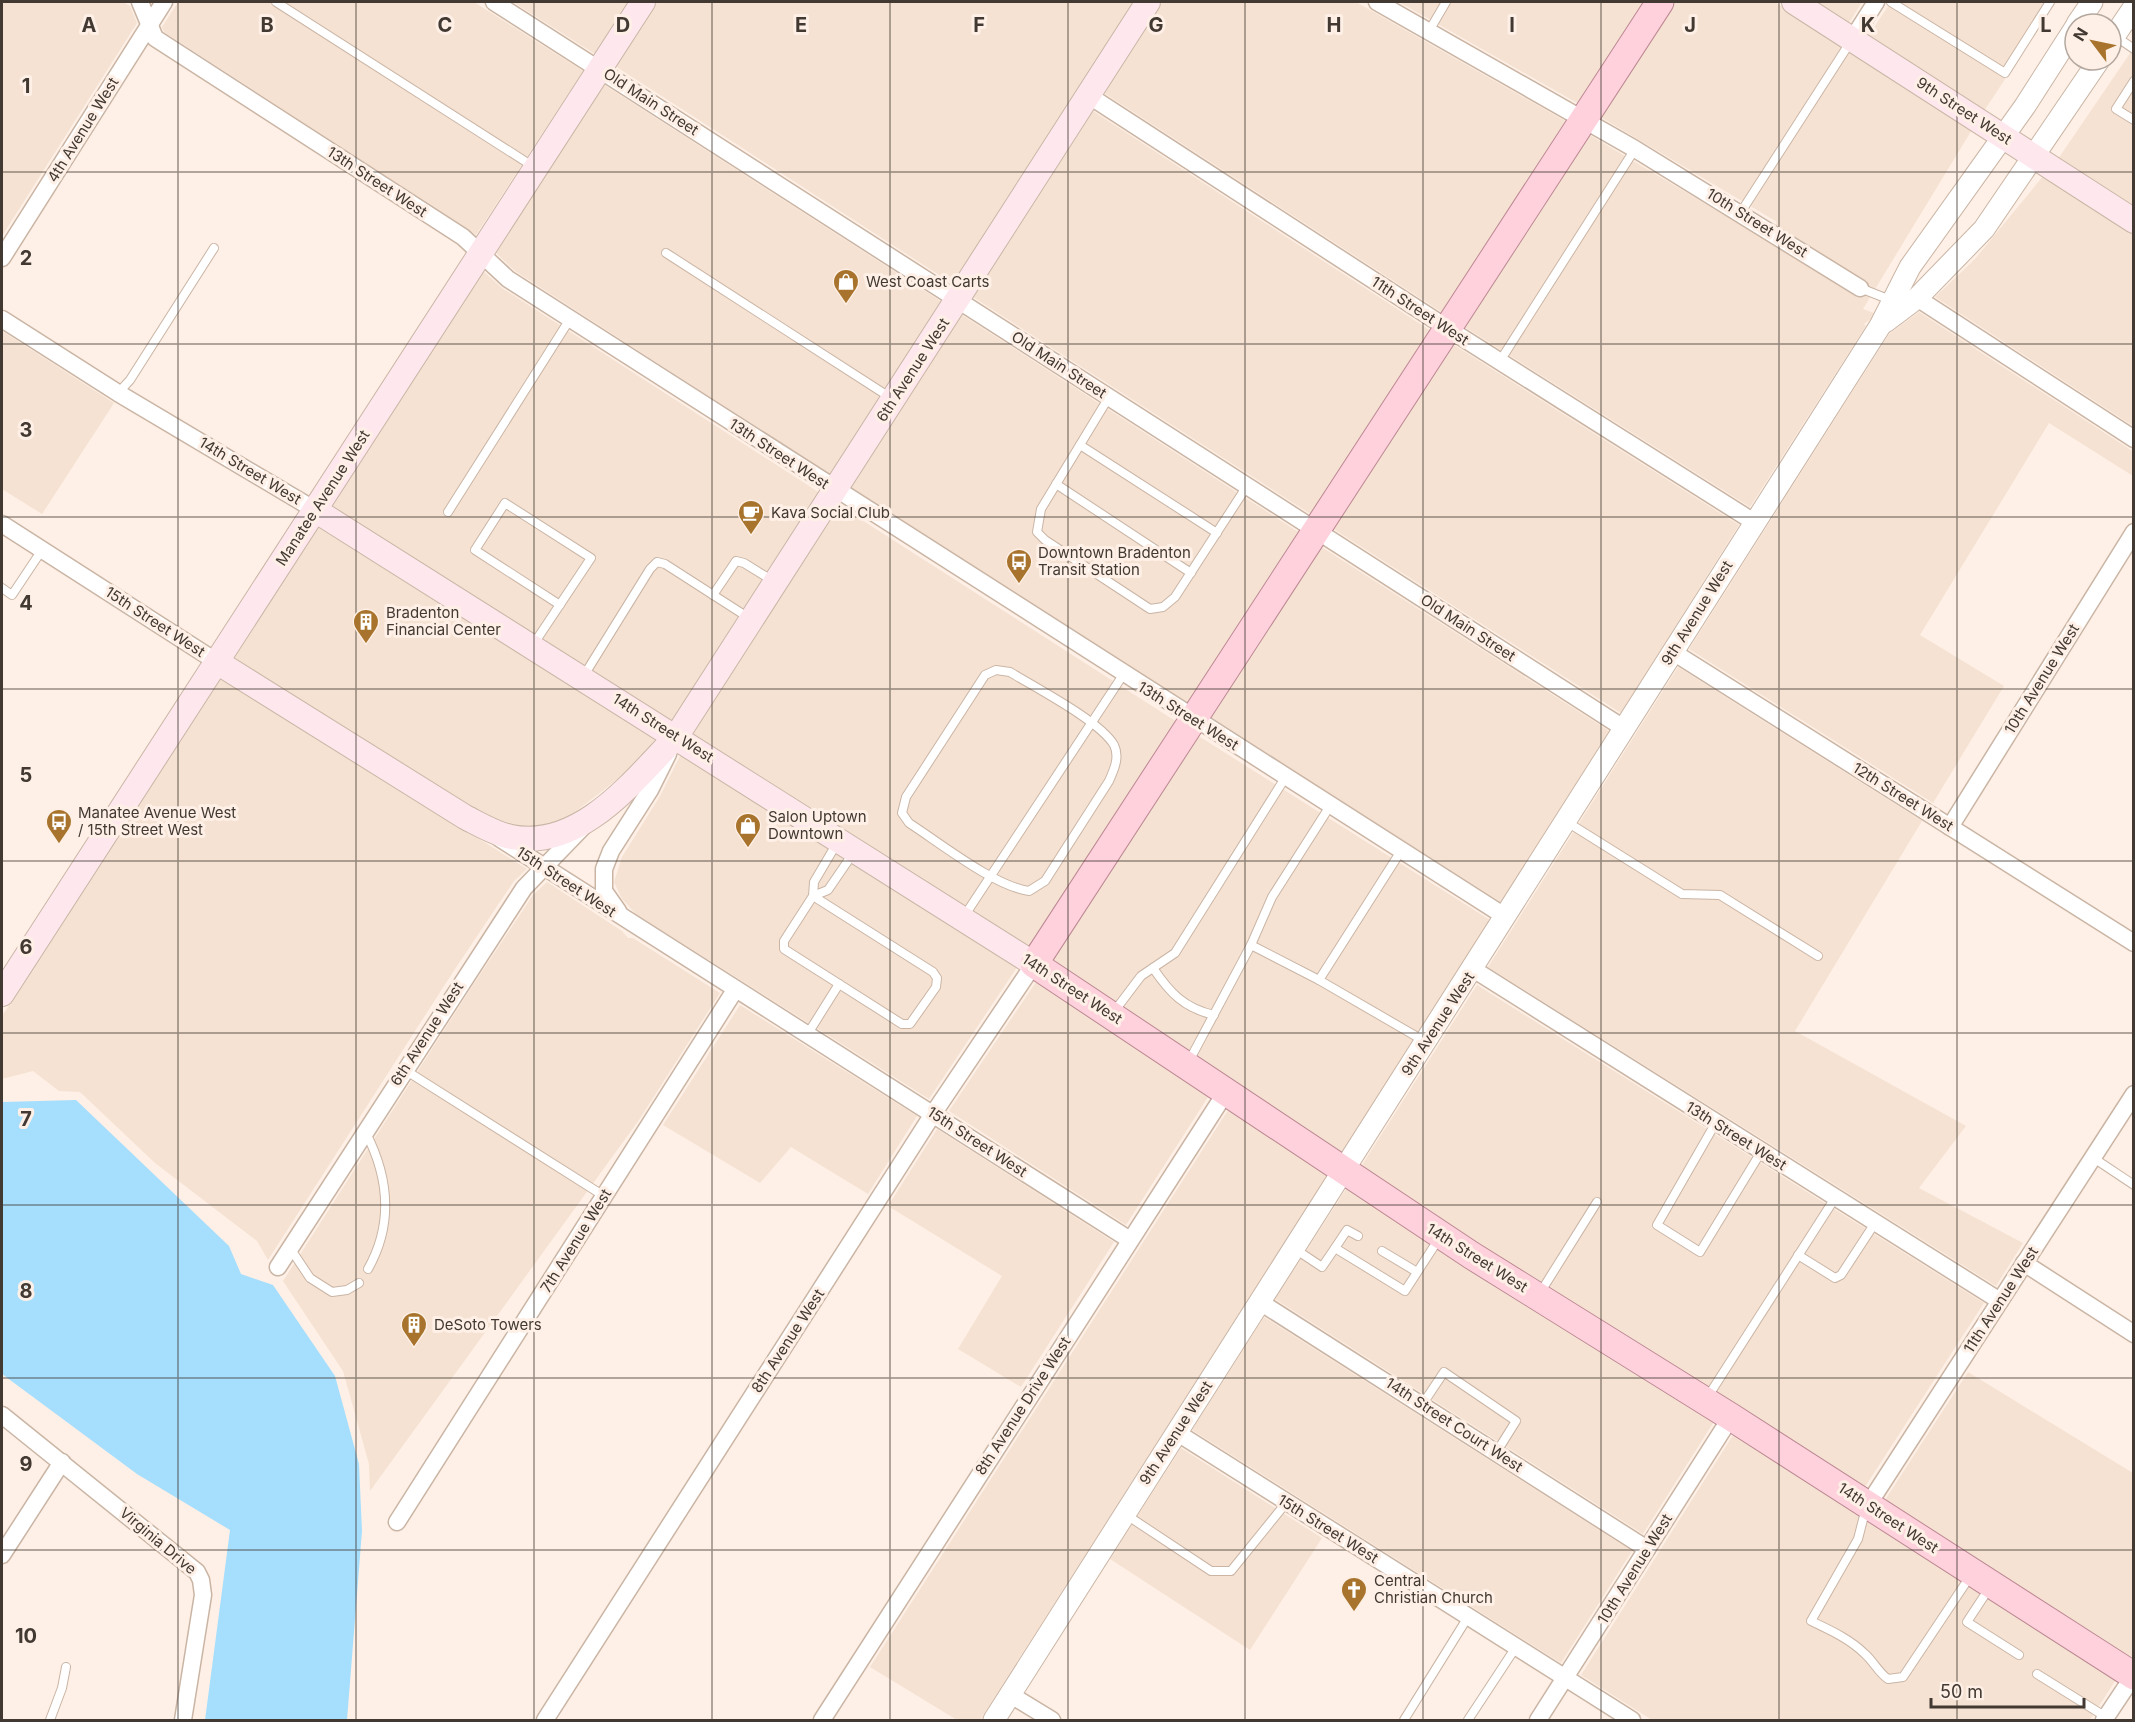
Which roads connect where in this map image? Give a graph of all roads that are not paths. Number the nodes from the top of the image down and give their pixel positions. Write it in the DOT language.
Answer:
graph roads {
  1 [pos="140,2"];
  2 [pos="164,2"];
  3 [pos="276,2"];
  4 [pos="494,2"];
  5 [pos="643,2"];
  6 [pos="1148,2"];
  7 [pos="1377,2"];
  8 [pos="1446,2"];
  9 [pos="1660,2"];
  10 [pos="1794,2"];
  11 [pos="1876,2"];
  12 [pos="1891,2"];
  13 [pos="2050,2"];
  14 [pos="2133,7"];
  15 [pos="2123,23"];
  16 [pos="150,25"];
  17 [pos="1429,31"];
  18 [pos="1853,38"];
  19 [pos="2063,46"];
  20 [pos="599,69"];
  21 [pos="2091,72"];
  22 [pos="2133,81"];
  23 [pos="1088,95"];
  24 [pos="1583,119"];
  25 [pos="2133,120"];
  26 [pos="2004,137"];
  27 [pos="1635,149"];
  28 [pos="2035,156"];
  29 [pos="535,167"];
  30 [pos="1741,212"];
  31 [pos="2133,221"];
  32 [pos="214,248"];
  33 [pos="479,252"];
  34 [pos="666,253"];
  35 [pos="2,258"];
  36 [pos="1860,288"];
  37 [pos="1917,298"];
  38 [pos="958,300"];
  39 [pos="1893,301"];
  40 [pos="2,319"];
  41 [pos="570,319"];
  42 [pos="1880,326"];
  43 [pos="1447,328"];
  44 [pos="1500,362"];
  45 [pos="118,393"];
  46 [pos="1109,397"];
  47 [pos="894,399"];
  48 [pos="2133,439"];
  49 [pos="1080,445"];
  50 [pos="1056,484"];
  51 [pos="1247,486"];
  52 [pos="836,490"];
  53 [pos="315,510"];
  54 [pos="448,512"];
  55 [pos="1754,522"];
  56 [pos="2,524"];
  57 [pos="1316,531"];
  58 [pos="2133,532"];
  59 [pos="1217,533"];
  60 [pos="42,550"];
  61 [pos="1191,573"];
  62 [pos="776,583"];
  63 [pos="2,588"];
  64 [pos="713,595"];
  65 [pos="560,605"];
  66 [pos="752,620"];
  67 [pos="533,646"];
  68 [pos="1673,651"];
  69 [pos="217,662"];
  70 [pos="1123,675"];
  71 [pos="583,677"];
  72 [pos="1193,720"];
  73 [pos="1091,723"];
  74 [pos="1625,729"];
  75 [pos="676,737"];
  76 [pos="1286,778"];
  77 [pos="1330,806"];
  78 [pos="594,815"];
  79 [pos="465,817"];
  80 [pos="1567,821"];
  81 [pos="1950,827"];
  82 [pos="847,845"];
  83 [pos="1401,851"];
  84 [pos="545,868"];
  85 [pos="991,876"];
  86 [pos="813,896"];
  87 [pos="1506,917"];
  88 [pos="963,919"];
  89 [pos="629,922"];
  90 [pos="2133,943"];
  91 [pos="1251,945"];
  92 [pos="1818,956"];
  93 [pos="1034,964"];
  94 [pos="1153,968"];
  95 [pos="1473,969"];
  96 [pos="1319,980"];
  97 [pos="839,984"];
  98 [pos="735,990"];
  99 [pos="2,994"];
  100 [pos="1112,1015"];
  101 [pos="1214,1015"];
  102 [pos="807,1035"];
  103 [pos="1426,1043"];
  104 [pos="1186,1065"];
  105 [pos="405,1069"];
  106 [pos="1226,1092"];
  107 [pos="2133,1094"];
  108 [pos="933,1114"];
  109 [pos="1716,1124"];
  110 [pos="365,1131"];
  111 [pos="1761,1152"];
  112 [pos="2092,1157"];
  113 [pos="1344,1171"];
  114 [pos="2133,1185"];
  115 [pos="604,1196"];
  116 [pos="1834,1198"];
  117 [pos="1597,1202"];
  118 [pos="1875,1223"];
  119 [pos="1441,1235"];
  120 [pos="1358,1236"];
  121 [pos="1130,1240"];
  122 [pos="290,1247"];
  123 [pos="1335,1248"];
  124 [pos="1294,1249"];
  125 [pos="1382,1251"];
  126 [pos="1798,1255"];
  127 [pos="2024,1263"];
  128 [pos="278,1267"];
  129 [pos="368,1269"];
  130 [pos="1417,1272"];
  131 [pos="358,1283"];
  132 [pos="1538,1296"];
  133 [pos="2000,1301"];
  134 [pos="1260,1302"];
  135 [pos="2133,1334"];
  136 [pos="1705,1401"];
  137 [pos="1422,1405"];
  138 [pos="2,1415"];
  139 [pos="1731,1417"];
  140 [pos="1176,1432"];
  141 [pos="1496,1453"];
  142 [pos="62,1462"];
  143 [pos="1286,1503"];
  144 [pos="1868,1505"];
  145 [pos="1124,1513"];
  146 [pos="397,1522"];
  147 [pos="1647,1549"];
  148 [pos="2,1555"];
  149 [pos="1982,1579"];
  150 [pos="1468,1617"];
  151 [pos="1516,1647"];
  152 [pos="2019,1655"];
  153 [pos="66,1667"];
  154 [pos="2037,1674"];
  155 [pos="2133,1676"];
  156 [pos="1565,1678"];
  157 [pos="1011,1695"];
  158 [pos="2105,1719"];
  159 [pos="50,1720"];
  160 [pos="183,1720"];
  161 [pos="545,1720"];
  162 [pos="822,1720"];
  163 [pos="994,1720"];
  164 [pos="1052,1720"];
  165 [pos="1404,1720"];
  166 [pos="1468,1720"];
  167 [pos="1538,1720"];
  168 [pos="1632,1720"];
  1 -- 16 [label="street, 13th Street West"];
  2 -- 16 [label="street, 4th Avenue West"];
  3 -- 29 [label="lane"];
  4 -- 20 [label="street, Old Main Street"];
  5 -- 20 [label="main road, Manatee Avenue West"];
  6 -- 23 [label="main road, 6th Avenue West"];
  7 -- 17 [label="street, 10th Street West"];
  8 -- 17 [label="lane"];
  9 -- 24 [label="main road"];
  10 -- 18 [label="main road, 9th Street West"];
  11 -- 18 [label="street"];
  12 -- 13 [label="lane"];
  14 -- 15 [label="street"];
  16 -- 33 [label="street, 13th Street West"];
  16 -- 35 [label="street, 4th Avenue West"];
  17 -- 24 [label="street, 10th Street West"];
  18 -- 26 [label="main road, 9th Street West"];
  18 -- 30 [label="lane"];
  19 -- 26 [label="street"];
  20 -- 29 [label="main road, Manatee Avenue West"];
  20 -- 38 [label="street, Old Main Street"];
  21 -- 28 [label="street"];
  22 -- 25 [label="lane"];
  23 -- 38 [label="main road, 6th Avenue West"];
  23 -- 43 [label="street, 11th Street West"];
  24 -- 27 [label="street, 10th Street West"];
  24 -- 43 [label="main road"];
  26 -- 28 [label="main road, 9th Street West"];
  26 -- 39 [label="street"];
  27 -- 30 [label="street, 10th Street West"];
  27 -- 44 [label="lane"];
  28 -- 31 [label="main road, 9th Street West"];
  28 -- 37 [label="street"];
  29 -- 33 [label="main road, Manatee Avenue West"];
  30 -- 36 [label="street, 10th Street West"];
  32 -- 45 [label="lane"];
  33 -- 41 [label="street, 13th Street West"];
  33 -- 53 [label="main road, Manatee Avenue West"];
  34 -- 47 [label="lane"];
  36 -- 39 [label="lane, 10th Street West"];
  37 -- 39 [label="street, 10th Street West"];
  37 -- 42 [label="street"];
  37 -- 48 [label="street"];
  38 -- 46 [label="street, Old Main Street"];
  38 -- 47 [label="main road, 6th Avenue West"];
  39 -- 42 [label="street"];
  40 -- 45 [label="street, 14th Street West"];
  41 -- 52 [label="street, 13th Street West"];
  41 -- 54 [label="lane"];
  42 -- 55 [label="street, 9th Avenue West"];
  43 -- 44 [label="street, 11th Street West"];
  43 -- 57 [label="main road"];
  44 -- 55 [label="street, 11th Street West"];
  45 -- 53 [label="street, 14th Street West"];
  46 -- 49 [label="lane"];
  46 -- 51 [label="street, Old Main Street"];
  47 -- 52 [label="main road, 6th Avenue West"];
  49 -- 50 [label="lane"];
  49 -- 59 [label="lane"];
  50 -- 61 [label="lane"];
  50 -- 61 [label="lane"];
  51 -- 57 [label="street, Old Main Street"];
  51 -- 59 [label="lane"];
  52 -- 62 [label="main road, 6th Avenue West"];
  52 -- 70 [label="street, 13th Street West"];
  53 -- 67 [label="main road, 14th Street West"];
  53 -- 69 [label="main road, Manatee Avenue West"];
  55 -- 68 [label="street, 9th Avenue West"];
  56 -- 60 [label="street, 15th Street West"];
  57 -- 72 [label="main road"];
  57 -- 74 [label="street, Old Main Street"];
  58 -- 81 [label="street, 10th Avenue West"];
  59 -- 61 [label="lane"];
  60 -- 63 [label="lane"];
  60 -- 69 [label="street, 15th Street West"];
  62 -- 64 [label="lane"];
  62 -- 66 [label="main road, 6th Avenue West"];
  64 -- 66 [label="lane"];
  64 -- 71 [label="lane"];
  65 -- 65 [label="lane"];
  65 -- 67 [label="lane"];
  66 -- 75 [label="main road, 6th Avenue West"];
  67 -- 71 [label="main road, 14th Street West"];
  68 -- 74 [label="street, 9th Avenue West"];
  68 -- 81 [label="street, 12th Street West"];
  69 -- 79 [label="main road, 15th Street West"];
  69 -- 99 [label="main road, Manatee Avenue West"];
  70 -- 72 [label="street, 13th Street West"];
  70 -- 73 [label="lane"];
  71 -- 75 [label="main road, 14th Street West"];
  72 -- 76 [label="street, 13th Street West"];
  72 -- 93 [label="main road"];
  73 -- 85 [label="lane"];
  73 -- 85 [label="lane"];
  73 -- 85 [label="lane"];
  74 -- 80 [label="street, 9th Avenue West"];
  75 -- 78 [label="main road, 6th Avenue West"];
  75 -- 82 [label="main road, 14th Street West"];
  75 -- 89 [label="street, 6th Avenue West"];
  76 -- 77 [label="street, 13th Street West"];
  76 -- 94 [label="lane"];
  77 -- 83 [label="street, 13th Street West"];
  77 -- 91 [label="lane"];
  78 -- 79 [label="main road, 6th Avenue West"];
  78 -- 84 [label="street, 6th Avenue West"];
  79 -- 84 [label="street, 15th Street West"];
  80 -- 87 [label="street, 9th Avenue West"];
  80 -- 92 [label="lane"];
  81 -- 90 [label="street, 12th Street West"];
  82 -- 86 [label="lane"];
  82 -- 86 [label="lane"];
  82 -- 88 [label="main road, 14th Street West"];
  83 -- 87 [label="street, 13th Street West"];
  83 -- 96 [label="lane"];
  84 -- 89 [label="street, 15th Street West"];
  84 -- 105 [label="street, 6th Avenue West"];
  85 -- 88 [label="lane"];
  86 -- 97 [label="lane"];
  86 -- 97 [label="lane"];
  87 -- 95 [label="street, 9th Avenue West"];
  88 -- 93 [label="main road, 14th Street West"];
  89 -- 98 [label="street, 15th Street West"];
  91 -- 96 [label="lane"];
  91 -- 101 [label="lane"];
  93 -- 100 [label="main road, 14th Street West"];
  93 -- 108 [label="street, 8th Avenue West"];
  94 -- 100 [label="lane"];
  94 -- 101 [label="lane"];
  95 -- 103 [label="street, 9th Avenue West"];
  95 -- 109 [label="street, 13th Street West"];
  96 -- 103 [label="lane"];
  97 -- 102 [label="lane"];
  98 -- 102 [label="street, 15th Street West"];
  98 -- 115 [label="street, 7th Avenue West"];
  100 -- 104 [label="main road, 14th Street West"];
  101 -- 104 [label="lane"];
  102 -- 108 [label="street, 15th Street West"];
  103 -- 113 [label="street, 9th Avenue West"];
  104 -- 106 [label="main road, 14th Street West"];
  105 -- 110 [label="street, 6th Avenue West"];
  105 -- 115 [label="lane"];
  106 -- 113 [label="main road, 14th Street West"];
  106 -- 121 [label="street, 8th Avenue Drive West"];
  107 -- 112 [label="street, 11th Avenue West"];
  108 -- 121 [label="street, 15th Street West"];
  108 -- 161 [label="street, 8th Avenue West"];
  109 -- 111 [label="street, 13th Street West"];
  109 -- 111 [label="lane"];
  110 -- 122 [label="street, 6th Avenue West"];
  110 -- 129 [label="lane"];
  111 -- 116 [label="street, 13th Street West"];
  112 -- 114 [label="lane"];
  112 -- 127 [label="street, 11th Avenue West"];
  113 -- 119 [label="main road, 14th Street West"];
  113 -- 124 [label="street, 9th Avenue West"];
  115 -- 146 [label="street, 7th Avenue West"];
  116 -- 118 [label="street, 13th Street West"];
  116 -- 126 [label="lane"];
  117 -- 132 [label="lane"];
  118 -- 126 [label="lane"];
  118 -- 133 [label="street, 13th Street West"];
  119 -- 130 [label="lane"];
  119 -- 132 [label="main road, 14th Street West"];
  120 -- 123 [label="lane"];
  121 -- 162 [label="street, 8th Avenue Drive West"];
  122 -- 128 [label="street, 6th Avenue West"];
  122 -- 131 [label="lane"];
  123 -- 124 [label="lane"];
  123 -- 130 [label="lane"];
  124 -- 134 [label="street, 9th Avenue West"];
  125 -- 130 [label="lane"];
  126 -- 136 [label="lane"];
  127 -- 133 [label="street, 11th Avenue West"];
  127 -- 135 [label="street"];
  132 -- 136 [label="main road, 14th Street West"];
  133 -- 144 [label="street, 11th Avenue West"];
  134 -- 137 [label="street, 14th Street Court West"];
  134 -- 140 [label="street, 9th Avenue West"];
  136 -- 139 [label="main road, 14th Street West"];
  137 -- 141 [label="street, 14th Street Court West"];
  137 -- 141 [label="lane"];
  138 -- 142 [label="street, Virginia Drive"];
  139 -- 144 [label="main road, 14th Street West"];
  139 -- 147 [label="street, 10th Avenue West"];
  140 -- 143 [label="street, 15th Street West"];
  140 -- 145 [label="street, 9th Avenue West"];
  141 -- 147 [label="street, 14th Street Court West"];
  142 -- 148 [label="street"];
  142 -- 160 [label="street, Virginia Drive"];
  143 -- 145 [label="lane"];
  143 -- 150 [label="street, 15th Street West"];
  144 -- 149 [label="main road, 14th Street West"];
  144 -- 149 [label="lane"];
  145 -- 157 [label="street, 9th Avenue West"];
  147 -- 156 [label="street, 10th Avenue West"];
  149 -- 152 [label="lane"];
  149 -- 155 [label="main road, 14th Street West"];
  150 -- 151 [label="street, 15th Street West"];
  150 -- 165 [label="lane"];
  151 -- 156 [label="street, 15th Street West"];
  151 -- 166 [label="lane"];
  153 -- 159 [label="lane"];
  154 -- 158 [label="lane"];
  155 -- 158 [label="street"];
  156 -- 167 [label="street, 10th Avenue West"];
  156 -- 168 [label="street, 15th Street West"];
  157 -- 163 [label="street, 9th Avenue West"];
  157 -- 164 [label="street"];
}
